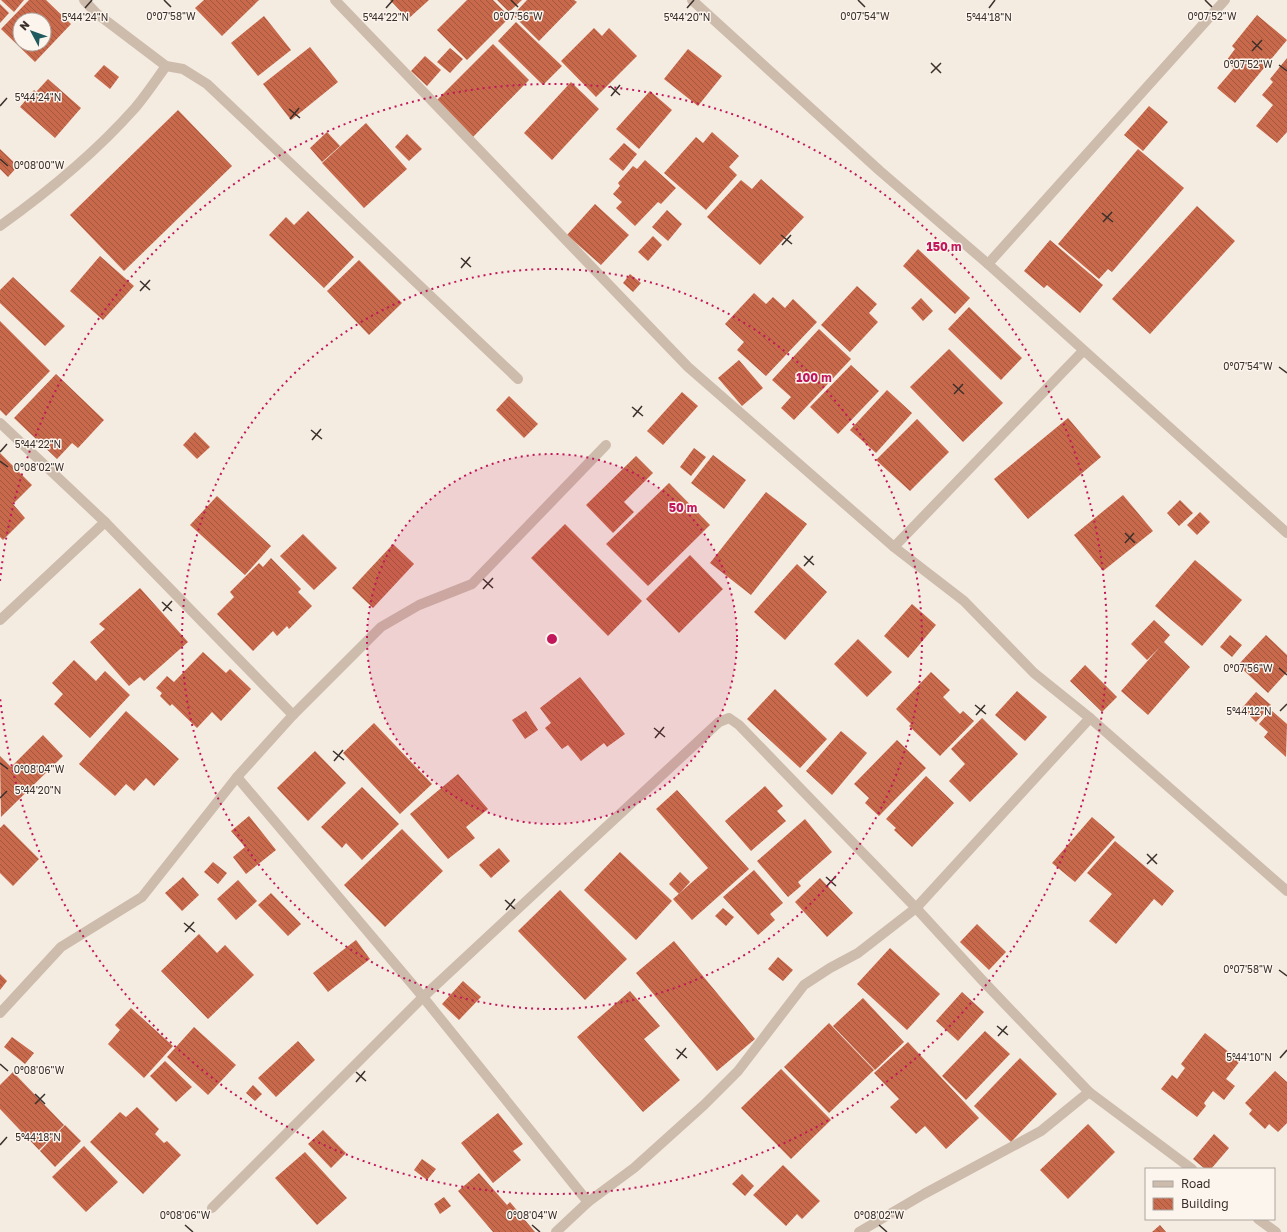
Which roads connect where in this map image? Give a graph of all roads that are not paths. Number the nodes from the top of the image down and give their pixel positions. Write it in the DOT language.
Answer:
graph roads {
  1 [pos="84,0"];
  2 [pos="335,0"];
  3 [pos="692,0"];
  4 [pos="1225,0"];
  5 [pos="166,66"];
  6 [pos="0,226"];
  7 [pos="988,264"];
  8 [pos="1083,351"];
  9 [pos="518,379"];
  10 [pos="0,423"];
  11 [pos="606,445"];
  12 [pos="105,522"];
  13 [pos="1287,533"];
  14 [pos="894,547"];
  15 [pos="0,620"];
  16 [pos="293,715"];
  17 [pos="1090,718"];
  18 [pos="237,777"];
  19 [pos="1287,891"];
  20 [pos="916,908"];
  21 [pos="423,997"];
  22 [pos="0,1013"];
  23 [pos="1089,1092"];
  24 [pos="1191,1168"];
  25 [pos="588,1202"];
  26 [pos="212,1208"];
  27 [pos="1259,1220"];
  28 [pos="556,1232"];
  29 [pos="859,1232"];
  30 [pos="1276,1232"];
  1 -- 5 [label="street"];
  2 -- 14 [label="street"];
  3 -- 7 [label="street"];
  4 -- 7 [label="street"];
  5 -- 6 [label="street"];
  5 -- 9 [label="street"];
  7 -- 8 [label="street"];
  8 -- 13 [label="street"];
  8 -- 14 [label="street"];
  10 -- 12 [label="street"];
  11 -- 16 [label="street"];
  12 -- 15 [label="street"];
  12 -- 16 [label="street"];
  14 -- 17 [label="street"];
  16 -- 18 [label="street"];
  17 -- 19 [label="street"];
  17 -- 20 [label="street"];
  18 -- 21 [label="street"];
  18 -- 22 [label="street"];
  20 -- 21 [label="street"];
  20 -- 23 [label="street"];
  20 -- 25 [label="street"];
  21 -- 25 [label="street"];
  21 -- 26 [label="street"];
  23 -- 24 [label="street"];
  23 -- 29 [label="street"];
  25 -- 28 [label="street"];
  27 -- 30 [label="street"];
}
